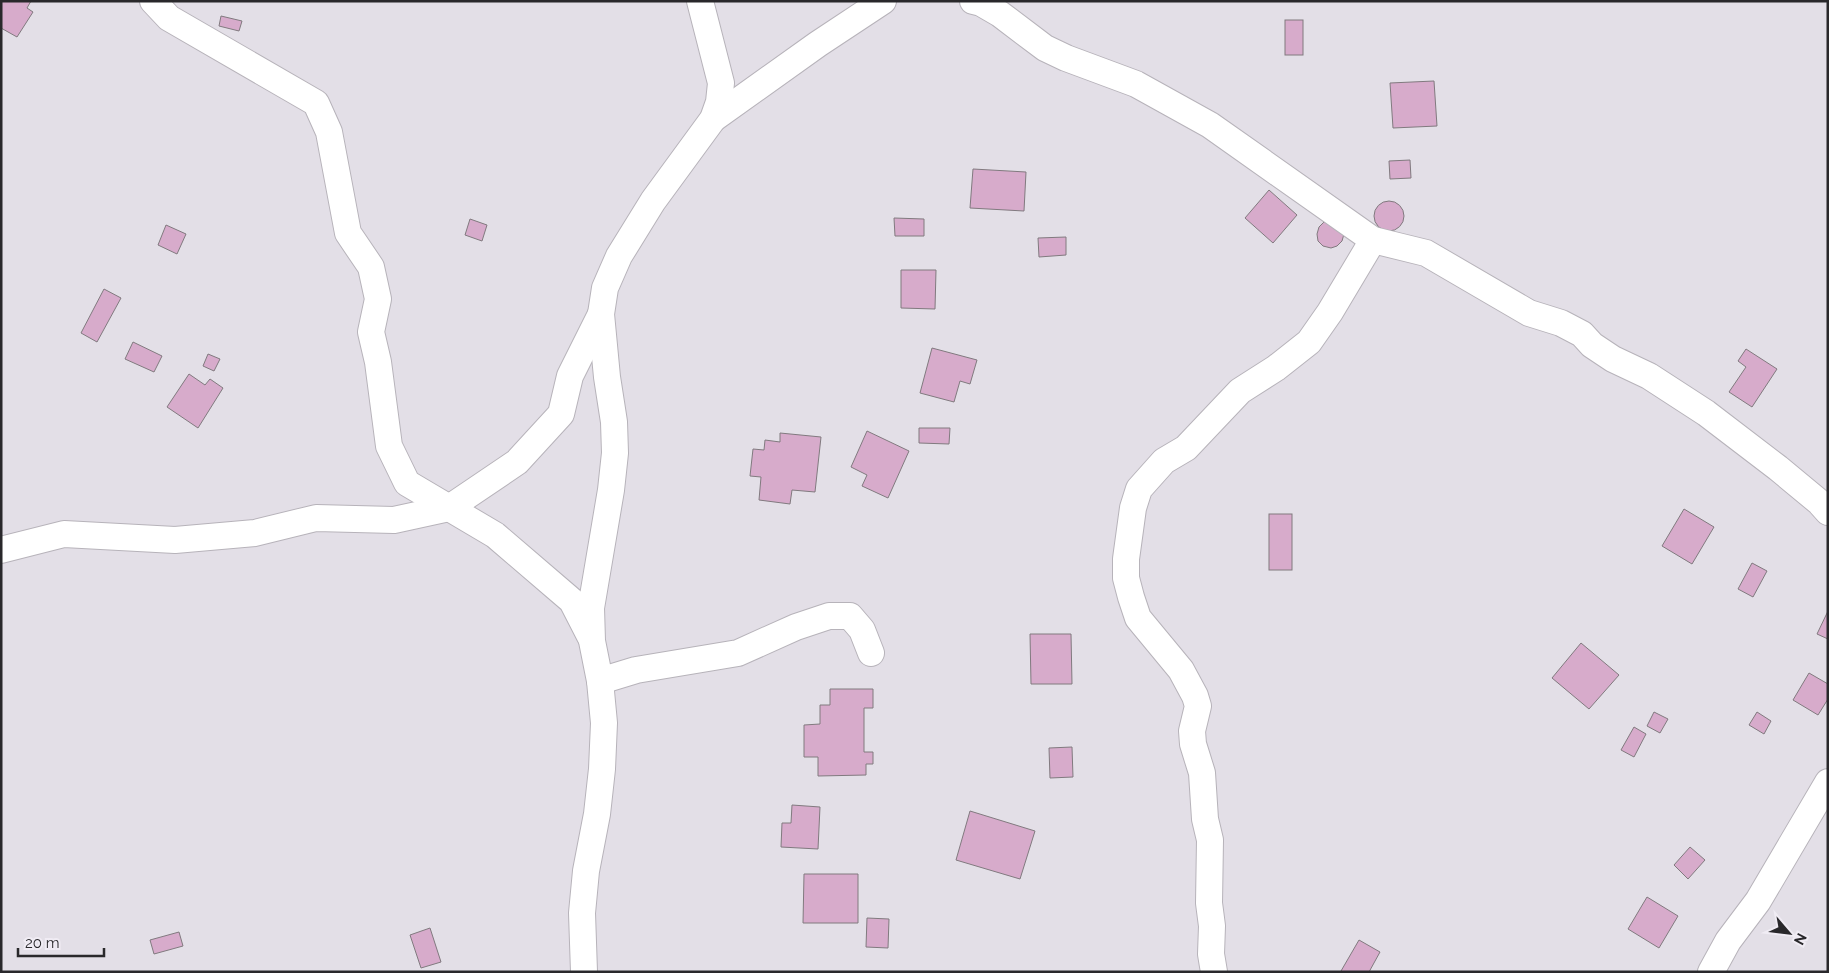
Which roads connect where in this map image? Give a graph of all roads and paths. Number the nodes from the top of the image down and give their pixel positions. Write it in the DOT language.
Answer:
graph roads {
  1 [pos="153,1"];
  2 [pos="700,1"];
  3 [pos="883,1"];
  4 [pos="974,1"];
  5 [pos="713,119"];
  6 [pos="1373,240"];
  7 [pos="601,314"];
  8 [pos="449,508"];
  9 [pos="1828,512"];
  10 [pos="1,550"];
  11 [pos="592,641"];
  12 [pos="871,652"];
  13 [pos="600,681"];
  14 [pos="1826,788"];
  15 [pos="584,972"];
  16 [pos="1214,972"];
  17 [pos="1711,972"];
  1 -- 8 [label="street"];
  2 -- 5 [label="street"];
  3 -- 5 [label="street"];
  4 -- 6 [label="street"];
  5 -- 7 [label="street"];
  6 -- 9 [label="street"];
  6 -- 16 [label="street"];
  7 -- 8 [label="street"];
  7 -- 11 [label="street"];
  8 -- 10 [label="street"];
  8 -- 11 [label="street"];
  11 -- 13 [label="street"];
  12 -- 13 [label="street"];
  13 -- 15 [label="street"];
  14 -- 17 [label="street"];
}
